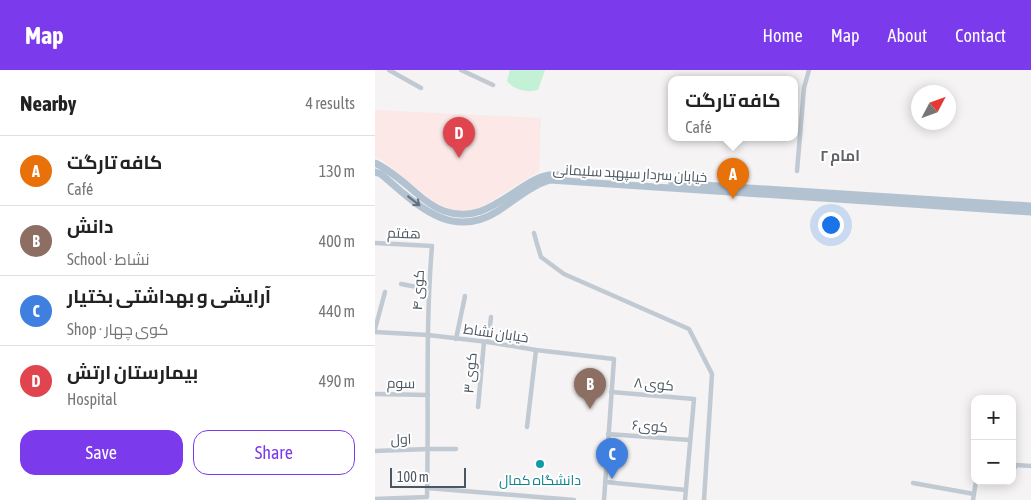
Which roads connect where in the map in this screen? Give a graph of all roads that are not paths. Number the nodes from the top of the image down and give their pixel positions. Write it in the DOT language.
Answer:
graph roads {
  1 [pos="389,70"];
  2 [pos="461,70"];
  3 [pos="809,70"];
  4 [pos="493,85"];
  5 [pos="421,88"];
  6 [pos="375,162"];
  7 [pos="797,171"];
  8 [pos="375,172"];
  9 [pos="1031,206"];
  10 [pos="1031,212"];
  11 [pos="534,233"];
  12 [pos="375,243"];
  13 [pos="432,246"];
  14 [pos="401,284"];
  15 [pos="428,289"];
  16 [pos="385,292"];
  17 [pos="465,296"];
  18 [pos="491,317"];
  19 [pos="375,331"];
  20 [pos="428,335"];
  21 [pos="456,339"];
  22 [pos="486,342"];
  23 [pos="536,350"];
  24 [pos="611,392"];
  25 [pos="375,394"];
  26 [pos="427,395"];
  27 [pos="478,407"];
  28 [pos="527,427"];
  29 [pos="608,434"];
  30 [pos="691,440"];
  31 [pos="428,449"];
  32 [pos="456,449"];
  33 [pos="375,451"];
  34 [pos="1016,464"];
  35 [pos="1031,466"];
  36 [pos="605,482"];
  37 [pos="913,483"];
  38 [pos="975,485"];
  39 [pos="427,488"];
  40 [pos="686,490"];
  41 [pos="974,494"];
  42 [pos="375,499"];
  43 [pos="574,500"];
  44 [pos="604,500"];
  45 [pos="685,500"];
  46 [pos="705,500"];
  47 [pos="973,500"];
  1 -- 5 [label="street"];
  2 -- 4 [label="street"];
  3 -- 7 [label="street"];
  6 -- 9 [label="main road, خیابان سردار سپهبد سلیمانی"];
  8 -- 10 [label="main road, خیابان سردار سپهبد سلیمانی, one-way"];
  11 -- 46 [label="street"];
  12 -- 13 [label="street, هفتم"];
  13 -- 15 [label="street, کوی ۴"];
  14 -- 15 [label="street"];
  15 -- 20 [label="street, کوی ۴"];
  16 -- 19 [label="street"];
  17 -- 21 [label="street"];
  18 -- 22 [label="street"];
  19 -- 20 [label="street, خیابان نشاط"];
  20 -- 21 [label="street, خیابان نشاط"];
  20 -- 26 [label="street, کوی ۴"];
  21 -- 22 [label="street, خیابان نشاط"];
  22 -- 23 [label="street, خیابان نشاط"];
  22 -- 27 [label="street, کوی ۳"];
  23 -- 24 [label="street, خیابان نشاط"];
  23 -- 28 [label="street"];
  24 -- 29 [label="street"];
  24 -- 30 [label="street, کوی ۸"];
  25 -- 26 [label="street, سوم"];
  26 -- 31 [label="street, کوی ۴"];
  29 -- 30 [label="street, کوی۶"];
  29 -- 36 [label="street"];
  30 -- 40 [label="street"];
  31 -- 32 [label="street, اول"];
  31 -- 33 [label="street, اول"];
  31 -- 39 [label="street, کوی ۴"];
  34 -- 35 [label="street"];
  36 -- 40 [label="street"];
  36 -- 44 [label="street"];
  37 -- 41 [label="street"];
  38 -- 41 [label="street"];
  39 -- 42 [label="street"];
  39 -- 43 [label="street"];
  40 -- 45 [label="street"];
  41 -- 47 [label="street"];
}
